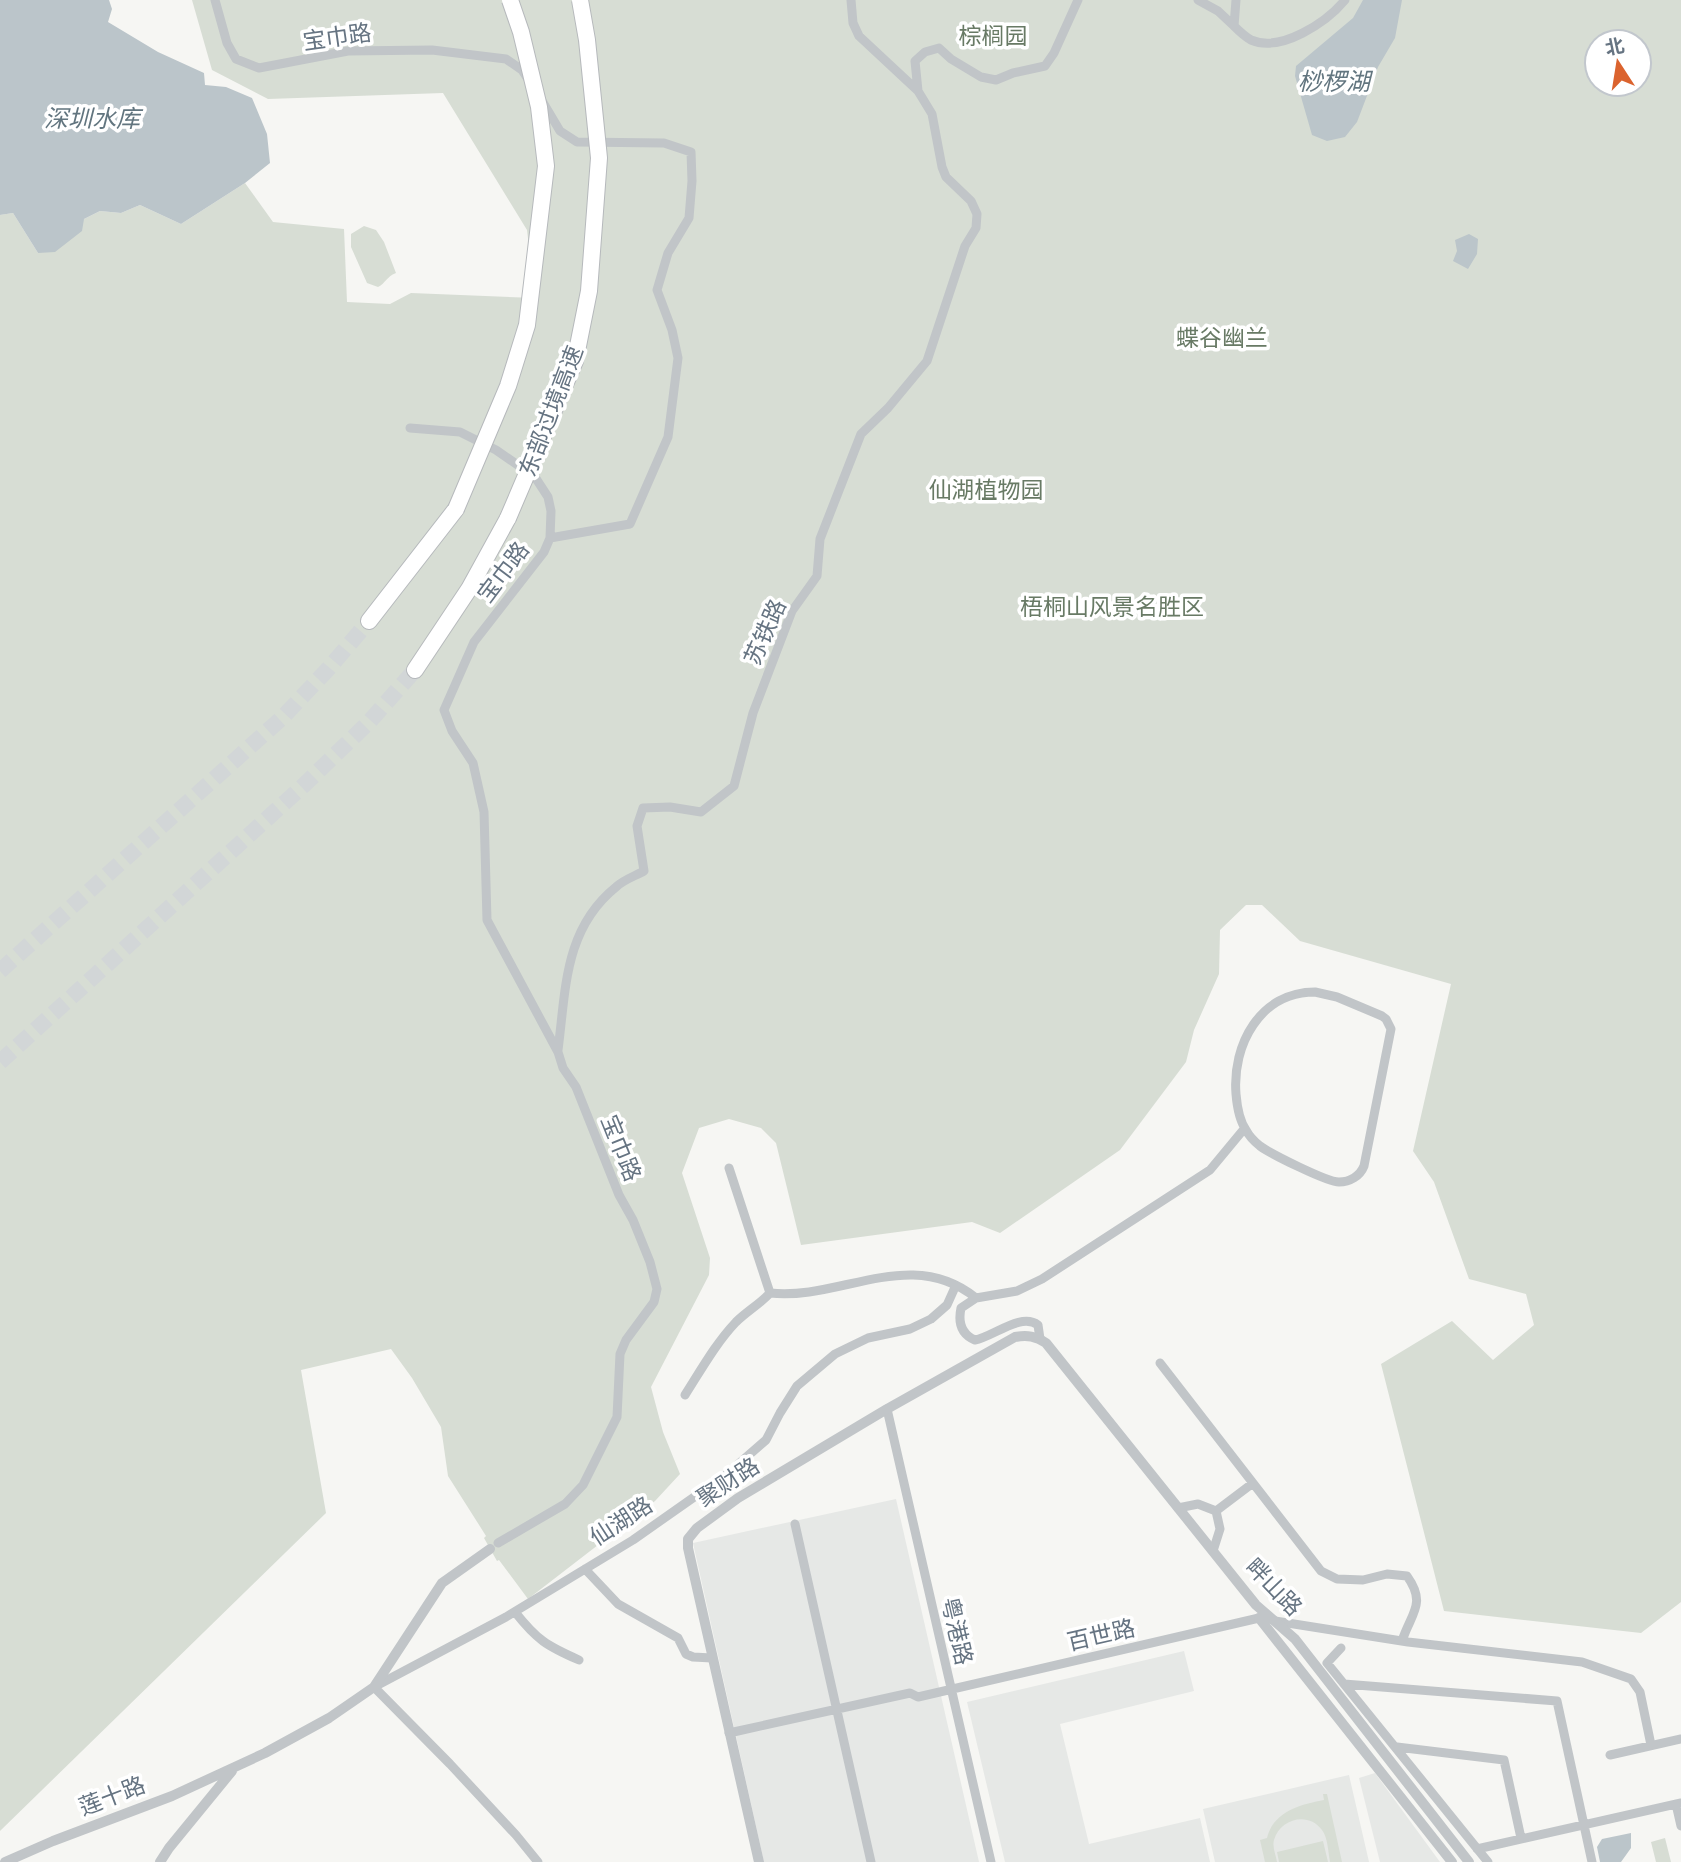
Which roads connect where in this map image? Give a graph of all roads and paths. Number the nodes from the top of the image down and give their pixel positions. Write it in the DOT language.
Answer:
graph roads {
  1 [pos="215,0"];
  2 [pos="510,0"];
  3 [pos="580,0"];
  4 [pos="851,0"];
  5 [pos="1078,0"];
  6 [pos="1198,0"];
  7 [pos="1236,0"];
  8 [pos="1345,0"];
  9 [pos="1234,26"];
  10 [pos="918,91"];
  11 [pos="410,428"];
  12 [pos="550,538"];
  13 [pos="369,621"];
  14 [pos="415,670"];
  15 [pos="558,1052"];
  16 [pos="1244,1129"];
  17 [pos="729,1168"];
  18 [pos="956,1285"];
  19 [pos="770,1293"];
  20 [pos="976,1298"];
  21 [pos="1043,1341"];
  22 [pos="1160,1363"];
  23 [pos="685,1395"];
  24 [pos="887,1409"];
  25 [pos="1253,1483"];
  26 [pos="1178,1508"];
  27 [pos="1216,1511"];
  28 [pos="795,1524"];
  29 [pos="494,1546"];
  30 [pos="1213,1551"];
  31 [pos="585,1569"];
  32 [pos="515,1612"];
  33 [pos="1259,1618"];
  34 [pos="1275,1621"];
  35 [pos="1402,1641"];
  36 [pos="1340,1648"];
  37 [pos="712,1658"];
  38 [pos="579,1660"];
  39 [pos="1344,1684"];
  40 [pos="374,1687"];
  41 [pos="951,1689"];
  42 [pos="837,1709"];
  43 [pos="729,1733"];
  44 [pos="1681,1739"];
  45 [pos="1651,1745"];
  46 [pos="1396,1747"];
  47 [pos="1610,1755"];
  48 [pos="233,1768"];
  49 [pos="1679,1804"];
  50 [pos="1584,1824"];
  51 [pos="1681,1826"];
  52 [pos="1521,1838"];
  53 [pos="1477,1849"];
  54 [pos="5,1862"];
  55 [pos="160,1862"];
  56 [pos="538,1862"];
  57 [pos="759,1862"];
  58 [pos="871,1862"];
  59 [pos="990,1862"];
  60 [pos="1452,1862"];
  61 [pos="1469,1862"];
  62 [pos="1488,1862"];
  63 [pos="1591,1862"];
  1 -- 12 [label="street, 宝巾路"];
  2 -- 13 [label="highway, bridge"];
  3 -- 14 [label="highway, 东部过境高速, bridge"];
  4 -- 10 [label="street"];
  5 -- 10 [label="street"];
  6 -- 9 [label="street"];
  7 -- 9 [label="street"];
  8 -- 9 [label="street"];
  10 -- 15 [label="street, 苏铁路"];
  11 -- 12 [label="street"];
  12 -- 15 [label="street, 宝巾路"];
  15 -- 29 [label="street, 宝巾路"];
  16 -- 16 [label="street"];
  16 -- 20 [label="street"];
  17 -- 19 [label="street"];
  18 -- 19 [label="street"];
  18 -- 20 [label="street"];
  18 -- 31 [label="street, 仙湖路"];
  19 -- 23 [label="street"];
  20 -- 21 [label="street"];
  21 -- 24 [label="street, 聚财路"];
  21 -- 26 [label="street, 畔山路"];
  22 -- 25 [label="street"];
  24 -- 37 [label="street, 聚财路"];
  24 -- 41 [label="street, 粤港路"];
  25 -- 27 [label="street"];
  25 -- 35 [label="street"];
  26 -- 27 [label="street"];
  26 -- 30 [label="street, 畔山路"];
  27 -- 30 [label="street"];
  28 -- 42 [label="street"];
  29 -- 40 [label="street, 仙湖路"];
  30 -- 34 [label="street, 畔山路"];
  31 -- 32 [label="street, 仙湖路"];
  31 -- 37 [label="street"];
  32 -- 38 [label="street"];
  32 -- 40 [label="street, 仙湖路"];
  33 -- 41 [label="street, 百世路"];
  33 -- 60 [label="street, 畔山路"];
  34 -- 35 [label="street"];
  34 -- 61 [label="street, 畔山路"];
  35 -- 45 [label="street"];
  36 -- 39 [label="street"];
  37 -- 43 [label="street, 聚财路"];
  39 -- 46 [label="street"];
  39 -- 50 [label="street"];
  40 -- 48 [label="street, 仙湖路"];
  40 -- 56 [label="street"];
  41 -- 42 [label="street, 百世路"];
  41 -- 59 [label="street, 粤港路"];
  42 -- 43 [label="street, 百世路"];
  42 -- 58 [label="street"];
  43 -- 57 [label="street, 聚财路"];
  44 -- 45 [label="street"];
  45 -- 47 [label="street"];
  46 -- 52 [label="street"];
  46 -- 53 [label="street"];
  48 -- 54 [label="street, 莲十路"];
  48 -- 55 [label="street, 仙湖路"];
  49 -- 50 [label="street"];
  49 -- 51 [label="street"];
  50 -- 52 [label="street"];
  50 -- 63 [label="street"];
  52 -- 53 [label="street"];
  53 -- 62 [label="street"];
}
